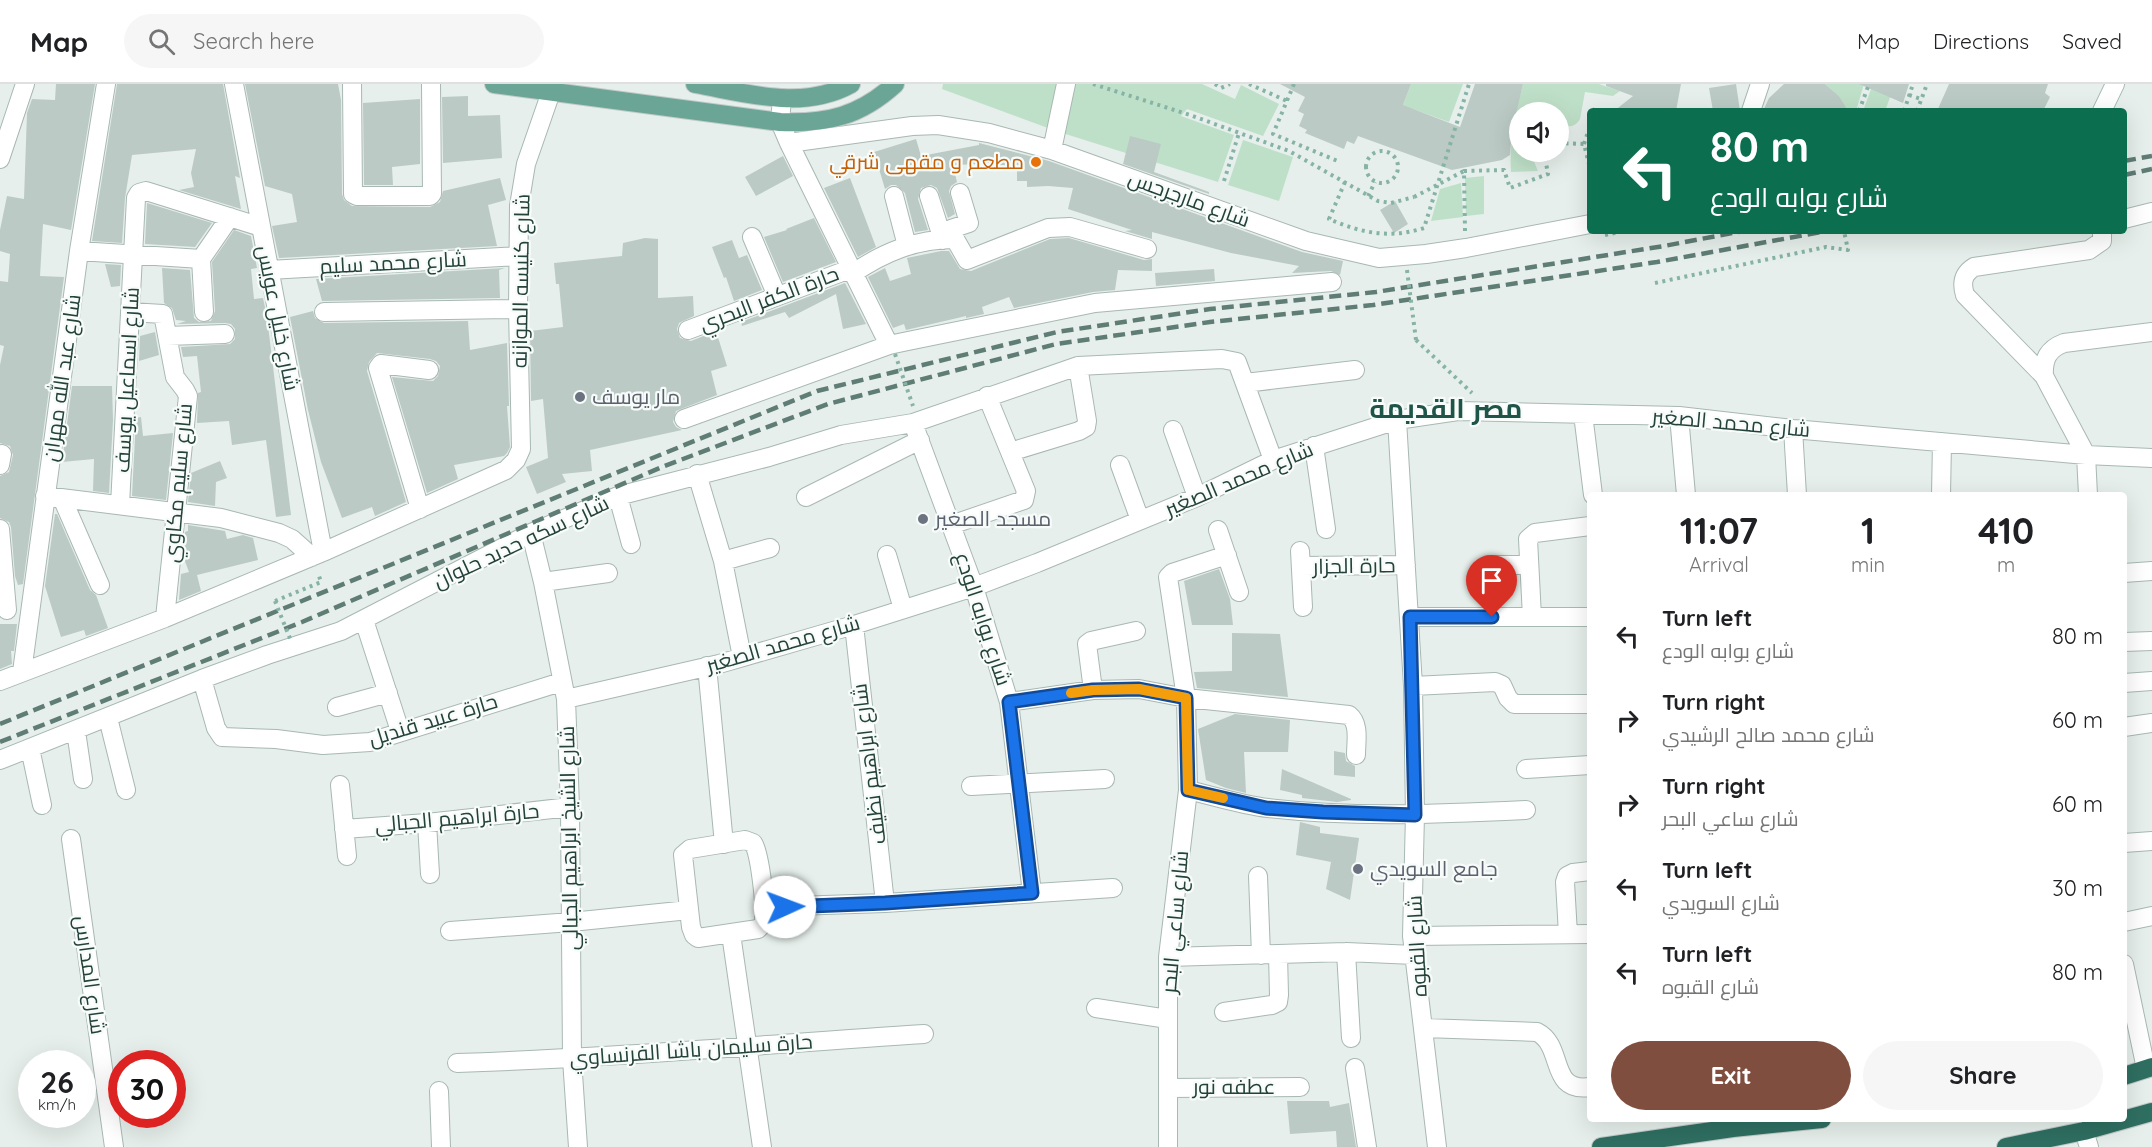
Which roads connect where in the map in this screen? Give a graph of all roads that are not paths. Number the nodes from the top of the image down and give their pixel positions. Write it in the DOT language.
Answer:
graph roads {
  1 [pos="25,84"];
  2 [pos="106,84"];
  3 [pos="234,84"];
  4 [pos="352,84"];
  5 [pos="431,84"];
  6 [pos="494,84"];
  7 [pos="695,84"];
  8 [pos="851,84"];
  9 [pos="895,84"];
  10 [pos="1066,84"];
  11 [pos="1760,84"];
  12 [pos="2115,84"];
  13 [pos="551,92"];
  14 [pos="782,98"];
  15 [pos="1752,108"];
  16 [pos="2103,108"];
  17 [pos="780,122"];
  18 [pos="789,143"];
  19 [pos="1052,150"];
  20 [pos="0,159"];
  21 [pos="960,193"];
  22 [pos="894,196"];
  23 [pos="928,196"];
  24 [pos="2152,212"];
  25 [pos="230,217"];
  26 [pos="2127,218"];
  27 [pos="1587,225"];
  28 [pos="261,227"];
  29 [pos="2102,234"];
  30 [pos="752,237"];
  31 [pos="947,239"];
  32 [pos="907,246"];
  33 [pos="1147,249"];
  34 [pos="79,251"];
  35 [pos="133,255"];
  36 [pos="517,256"];
  37 [pos="201,259"];
  38 [pos="269,270"];
  39 [pos="851,272"];
  40 [pos="1332,282"];
  41 [pos="777,296"];
  42 [pos="518,309"];
  43 [pos="130,312"];
  44 [pos="204,312"];
  45 [pos="324,312"];
  46 [pos="688,330"];
  47 [pos="2152,332"];
  48 [pos="225,334"];
  49 [pos="167,336"];
  50 [pos="892,350"];
  51 [pos="1078,366"];
  52 [pos="429,370"];
  53 [pos="1355,370"];
  54 [pos="2044,376"];
  55 [pos="1245,383"];
  56 [pos="987,396"];
  57 [pos="1583,414"];
  58 [pos="1679,416"];
  59 [pos="684,419"];
  60 [pos="1396,420"];
  61 [pos="916,423"];
  62 [pos="1793,429"];
  63 [pos="1173,430"];
  64 [pos="1942,442"];
  65 [pos="1314,446"];
  66 [pos="1011,452"];
  67 [pos="2086,455"];
  68 [pos="2152,458"];
  69 [pos="1273,460"];
  70 [pos="1120,465"];
  71 [pos="697,474"];
  72 [pos="1593,492"];
  73 [pos="1686,492"];
  74 [pos="1797,492"];
  75 [pos="1941,492"];
  76 [pos="2088,492"];
  77 [pos="618,496"];
  78 [pos="53,497"];
  79 [pos="806,497"];
  80 [pos="1197,497"];
  81 [pos="120,505"];
  82 [pos="420,508"];
  83 [pos="177,512"];
  84 [pos="1140,520"];
  85 [pos="951,525"];
  86 [pos="1587,526"];
  87 [pos="0,529"];
  88 [pos="1326,529"];
  89 [pos="1218,530"];
  90 [pos="531,533"];
  91 [pos="632,544"];
  92 [pos="770,548"];
  93 [pos="317,554"];
  94 [pos="887,555"];
  95 [pos="1227,555"];
  96 [pos="723,561"];
  97 [pos="1406,565"];
  98 [pos="1488,565"];
  99 [pos="1529,565"];
  100 [pos="2152,571"];
  101 [pos="608,573"];
  102 [pos="2127,573"];
  103 [pos="543,582"];
  104 [pos="100,585"];
  105 [pos="974,587"];
  106 [pos="1239,592"];
  107 [pos="1304,607"];
  108 [pos="3,609"];
  109 [pos="903,609"];
  110 [pos="30,612"];
  111 [pos="1410,617"];
  112 [pos="1532,617"];
  113 [pos="1587,617"];
  114 [pos="165,618"];
  115 [pos="364,620"];
  116 [pos="854,625"];
  117 [pos="1136,631"];
  118 [pos="2152,641"];
  119 [pos="2127,642"];
  120 [pos="742,657"];
  121 [pos="707,666"];
  122 [pos="22,672"];
  123 [pos="202,679"];
  124 [pos="0,681"];
  125 [pos="2152,681"];
  126 [pos="2127,683"];
  127 [pos="1413,686"];
  128 [pos="1093,690"];
  129 [pos="563,691"];
  130 [pos="388,693"];
  131 [pos="1186,698"];
  132 [pos="1009,702"];
  133 [pos="1587,704"];
  134 [pos="338,707"];
  135 [pos="108,718"];
  136 [pos="2152,723"];
  137 [pos="2127,727"];
  138 [pos="76,731"];
  139 [pos="400,731"];
  140 [pos="30,748"];
  141 [pos="1356,755"];
  142 [pos="0,760"];
  143 [pos="1587,765"];
  144 [pos="1526,769"];
  145 [pos="1105,779"];
  146 [pos="83,780"];
  147 [pos="1019,783"];
  148 [pos="340,785"];
  149 [pos="971,786"];
  150 [pos="126,790"];
  151 [pos="1188,790"];
  152 [pos="42,805"];
  153 [pos="570,807"];
  154 [pos="1526,810"];
  155 [pos="1415,815"];
  156 [pos="427,823"];
  157 [pos="344,829"];
  158 [pos="71,839"];
  159 [pos="2152,841"];
  160 [pos="2127,843"];
  161 [pos="724,844"];
  162 [pos="347,856"];
  163 [pos="1587,871"];
  164 [pos="430,874"];
  165 [pos="1258,876"];
  166 [pos="1113,888"];
  167 [pos="1032,893"];
  168 [pos="885,903"];
  169 [pos="764,908"];
  170 [pos="689,910"];
  171 [pos="2152,916"];
  172 [pos="2127,921"];
  173 [pos="571,922"];
  174 [pos="450,931"];
  175 [pos="731,934"];
  176 [pos="1568,934"];
  177 [pos="1587,934"];
  178 [pos="1412,936"];
  179 [pos="1346,952"];
  180 [pos="1270,954"];
  181 [pos="1414,955"];
  182 [pos="1168,957"];
  183 [pos="2127,981"];
  184 [pos="1096,1008"];
  185 [pos="1224,1012"];
  186 [pos="1168,1018"];
  187 [pos="1424,1028"];
  188 [pos="924,1034"];
  189 [pos="1351,1038"];
  190 [pos="746,1045"];
  191 [pos="572,1059"];
  192 [pos="457,1063"];
  193 [pos="1355,1068"];
  194 [pos="2149,1068"];
  195 [pos="2127,1075"];
  196 [pos="1300,1087"];
  197 [pos="1587,1087"];
  198 [pos="1168,1088"];
  199 [pos="439,1091"];
  200 [pos="2152,1112"];
  201 [pos="1754,1122"];
  202 [pos="1732,1123"];
  203 [pos="2086,1139"];
  204 [pos="114,1147"];
  205 [pos="441,1147"];
  206 [pos="578,1147"];
  207 [pos="762,1147"];
  208 [pos="1168,1147"];
  209 [pos="1367,1147"];
  210 [pos="1437,1147"];
  211 [pos="1601,1147"];
  212 [pos="2006,1147"];
  1 -- 20 [label="street"];
  2 -- 34 [label="street, شارع عبد الله مهران"];
  3 -- 28 [label="street, شارع خليل عويس"];
  4 -- 5 [label="street"];
  6 -- 13 [label="main road"];
  7 -- 14 [label="main road"];
  8 -- 14 [label="main road"];
  9 -- 17 [label="main road"];
  10 -- 19 [label="street"];
  11 -- 15 [label="street"];
  12 -- 16 [label="street"];
  13 -- 17 [label="main road"];
  13 -- 36 [label="street, شارع كنيسه الموازنه"];
  14 -- 17 [label="street"];
  17 -- 18 [label="street"];
  18 -- 19 [label="street, شارع مارجرجس"];
  18 -- 39 [label="street"];
  19 -- 27 [label="street, شارع مارجرجس"];
  21 -- 31 [label="street"];
  22 -- 32 [label="street"];
  23 -- 31 [label="street"];
  24 -- 26 [label="street"];
  25 -- 28 [label="street"];
  25 -- 35 [label="street, شارع اسماعيل يوسف"];
  25 -- 37 [label="street"];
  28 -- 38 [label="street, شارع خليل عويس"];
  29 -- 54 [label="street"];
  30 -- 41 [label="street"];
  31 -- 32 [label="street, حارة الكفر البحري"];
  31 -- 33 [label="street"];
  32 -- 39 [label="street, حارة الكفر البحري"];
  34 -- 35 [label="street"];
  34 -- 78 [label="street, شارع عبد الله مهران"];
  35 -- 37 [label="street"];
  35 -- 43 [label="street, شارع اسماعيل يوسف"];
  36 -- 38 [label="street, شارع محمد سليم"];
  36 -- 42 [label="street, شارع كنيسه الموازنه"];
  37 -- 44 [label="street"];
  38 -- 93 [label="street, شارع خليل عويس"];
  39 -- 41 [label="street, حارة الكفر البحري"];
  39 -- 50 [label="street"];
  40 -- 50 [label="street"];
  41 -- 46 [label="street, حارة الكفر البحري"];
  42 -- 45 [label="street"];
  42 -- 82 [label="street, شارع كنيسه الموازنه"];
  43 -- 49 [label="street, شارع سليم مكاوي"];
  43 -- 81 [label="street, شارع اسماعيل يوسف"];
  47 -- 54 [label="street"];
  48 -- 49 [label="street"];
  49 -- 83 [label="street, شارع سليم مكاوي"];
  50 -- 59 [label="street"];
  51 -- 55 [label="street, شارع سكه حديد حلوان"];
  51 -- 56 [label="street, شارع سكه حديد حلوان"];
  51 -- 66 [label="street"];
  52 -- 82 [label="street"];
  53 -- 55 [label="street"];
  54 -- 67 [label="street"];
  55 -- 69 [label="street"];
  56 -- 61 [label="street, شارع سكه حديد حلوان"];
  56 -- 66 [label="street"];
  57 -- 58 [label="street, شارع محمد الصغير"];
  57 -- 60 [label="street, شارع محمد الصغير"];
  57 -- 72 [label="street"];
  58 -- 62 [label="street, شارع محمد الصغير"];
  58 -- 73 [label="street"];
  60 -- 65 [label="street, شارع محمد الصغير"];
  60 -- 97 [label="street, شارع القبوه"];
  61 -- 71 [label="street, شارع سكه حديد حلوان"];
  61 -- 79 [label="street"];
  61 -- 85 [label="street, شارع بوابه الودع"];
  62 -- 64 [label="street, شارع محمد الصغير"];
  62 -- 74 [label="street"];
  63 -- 80 [label="street"];
  64 -- 67 [label="street, شارع محمد الصغير"];
  64 -- 75 [label="street"];
  65 -- 69 [label="street, شارع محمد الصغير"];
  65 -- 88 [label="street"];
  66 -- 85 [label="street"];
  67 -- 68 [label="street, شارع محمد الصغير"];
  67 -- 76 [label="street"];
  69 -- 80 [label="street, شارع محمد الصغير"];
  70 -- 84 [label="street"];
  71 -- 77 [label="street, شارع سكه حديد حلوان"];
  71 -- 96 [label="street"];
  77 -- 90 [label="street, شارع سكه حديد حلوان"];
  77 -- 91 [label="street"];
  78 -- 81 [label="street"];
  78 -- 104 [label="street"];
  78 -- 110 [label="street, شارع عبد الله مهران"];
  80 -- 84 [label="street, شارع محمد الصغير"];
  81 -- 83 [label="street"];
  82 -- 93 [label="street"];
  83 -- 93 [label="street"];
  83 -- 114 [label="street, شارع سليم مكاوي"];
  84 -- 105 [label="street, شارع محمد الصغير"];
  85 -- 105 [label="street, شارع بوابه الودع"];
  86 -- 99 [label="street"];
  87 -- 108 [label="street"];
  89 -- 95 [label="street"];
  90 -- 103 [label="street, شارع الشيخ ابراهيم الجبالي"];
  90 -- 115 [label="street, شارع سكه حديد حلوان"];
  92 -- 96 [label="street"];
  93 -- 114 [label="street"];
  94 -- 109 [label="street"];
  95 -- 106 [label="street"];
  95 -- 131 [label="street, شارع ساعي البحر"];
  96 -- 120 [label="street"];
  97 -- 107 [label="street, حارة الجزار"];
  97 -- 111 [label="street, شارع القبوه"];
  98 -- 99 [label="street"];
  99 -- 112 [label="street"];
  100 -- 102 [label="street"];
  101 -- 103 [label="street"];
  103 -- 129 [label="street, شارع الشيخ ابراهيم الجبالي"];
  105 -- 109 [label="street, شارع محمد الصغير"];
  105 -- 132 [label="street, شارع بوابه الودع"];
  108 -- 110 [label="street"];
  109 -- 116 [label="street, شارع محمد الصغير"];
  110 -- 122 [label="street, شارع عبد الله مهران"];
  111 -- 112 [label="street"];
  111 -- 127 [label="street, شارع القبوه"];
  112 -- 113 [label="street"];
  114 -- 122 [label="street"];
  115 -- 123 [label="street, شارع سكه حديد حلوان"];
  115 -- 130 [label="street"];
  116 -- 120 [label="street, شارع محمد الصغير"];
  116 -- 168 [label="street, شارع ابراهيم نظيف"];
  117 -- 128 [label="street"];
  118 -- 119 [label="street"];
  120 -- 121 [label="street, شارع محمد الصغير"];
  121 -- 129 [label="street, شارع محمد الصغير"];
  121 -- 161 [label="street"];
  122 -- 124 [label="street"];
  123 -- 135 [label="street, شارع سكه حديد حلوان"];
  123 -- 139 [label="street, حارة عبيد قنديل"];
  125 -- 126 [label="street"];
  127 -- 133 [label="street"];
  127 -- 155 [label="street, شارع القبوه"];
  128 -- 131 [label="street"];
  128 -- 132 [label="street"];
  129 -- 139 [label="street, حارة عبيد قنديل"];
  129 -- 153 [label="street, شارع الشيخ ابراهيم الجبالي"];
  130 -- 134 [label="street"];
  130 -- 139 [label="street"];
  131 -- 141 [label="street"];
  131 -- 151 [label="street, شارع ساعي البحر"];
  132 -- 147 [label="street, شارع بوابه الودع"];
  135 -- 138 [label="street, شارع سكه حديد حلوان"];
  135 -- 150 [label="street"];
  136 -- 137 [label="street"];
  138 -- 140 [label="street, شارع سكه حديد حلوان"];
  138 -- 146 [label="street"];
  140 -- 142 [label="street, شارع سكه حديد حلوان"];
  140 -- 152 [label="street"];
  143 -- 144 [label="street"];
  145 -- 147 [label="street"];
  147 -- 149 [label="street"];
  147 -- 167 [label="street, شارع بوابه الودع"];
  148 -- 157 [label="street"];
  151 -- 155 [label="street"];
  151 -- 182 [label="street, شارع ساعي البحر"];
  153 -- 156 [label="street, حارة ابراهيم الجبالي"];
  153 -- 173 [label="street, شارع الشيخ ابراهيم الجبالي"];
  154 -- 155 [label="street"];
  155 -- 178 [label="street, شارع القبوه"];
  156 -- 157 [label="street, حارة ابراهيم الجبالي"];
  156 -- 164 [label="street"];
  157 -- 162 [label="street"];
  158 -- 204 [label="street, شارع المدارس"];
  159 -- 160 [label="street"];
  161 -- 169 [label="street"];
  161 -- 170 [label="street"];
  163 -- 176 [label="street"];
  165 -- 180 [label="street"];
  166 -- 167 [label="street"];
  167 -- 168 [label="street"];
  168 -- 169 [label="street"];
  169 -- 175 [label="street"];
  170 -- 173 [label="street"];
  170 -- 175 [label="street"];
  171 -- 172 [label="street"];
  173 -- 174 [label="street"];
  173 -- 191 [label="street, شارع الشيخ ابراهيم الجبالي"];
  175 -- 190 [label="street"];
  176 -- 177 [label="street"];
  176 -- 178 [label="street"];
  178 -- 181 [label="street, شارع القبوه"];
  179 -- 180 [label="street"];
  179 -- 181 [label="street"];
  179 -- 189 [label="street"];
  180 -- 182 [label="street"];
  180 -- 185 [label="street"];
  181 -- 187 [label="street, شارع القبوه"];
  182 -- 186 [label="street, شارع ساعي البحر"];
  183 -- 194 [label="street"];
  184 -- 186 [label="street"];
  186 -- 198 [label="street, شارع ساعي البحر"];
  187 -- 197 [label="street"];
  187 -- 210 [label="street, شارع القبوه"];
  188 -- 190 [label="street, حارة سليمان باشا الفرنساوي"];
  190 -- 191 [label="street, حارة سليمان باشا الفرنساوي"];
  190 -- 207 [label="street"];
  191 -- 192 [label="street, حارة سليمان باشا الفرنساوي"];
  191 -- 206 [label="street, شارع الشيخ ابراهيم الجبالي"];
  193 -- 209 [label="street"];
  194 -- 195 [label="highway"];
  196 -- 198 [label="street, عطفه نور"];
  198 -- 208 [label="street, شارع ساعي البحر"];
  199 -- 205 [label="street"];
  200 -- 203 [label="highway"];
  201 -- 202 [label="highway"];
  202 -- 211 [label="highway"];
  203 -- 212 [label="highway"];
}
